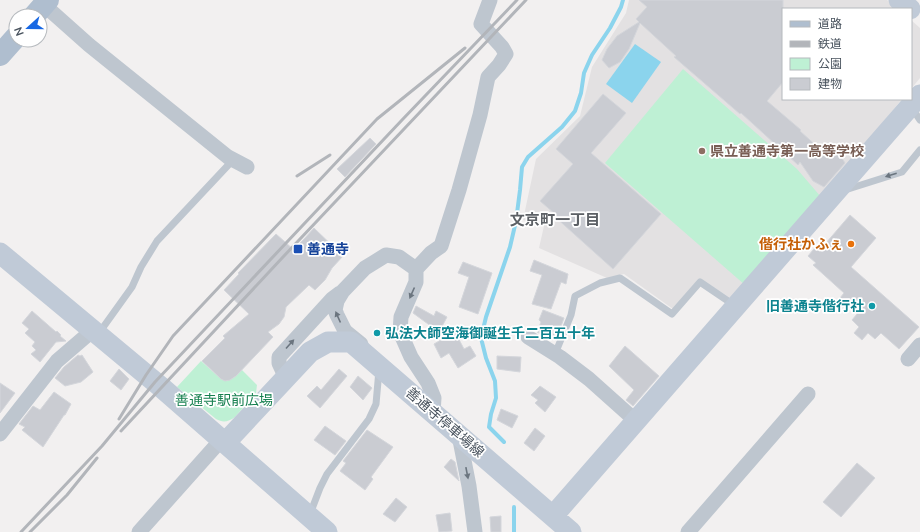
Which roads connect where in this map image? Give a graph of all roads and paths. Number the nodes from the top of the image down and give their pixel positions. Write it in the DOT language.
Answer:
graph roads {
  1 [pos="490,0"];
  2 [pos="899,0"];
  3 [pos="42,7"];
  4 [pos="908,8"];
  5 [pos="912,12"];
  6 [pos="920,18"];
  7 [pos="8,46"];
  8 [pos="0,55"];
  9 [pos="917,107"];
  10 [pos="920,150"];
  11 [pos="233,160"];
  12 [pos="247,167"];
  13 [pos="836,193"];
  14 [pos="0,253"];
  15 [pos="416,269"];
  16 [pos="343,291"];
  17 [pos="736,307"];
  18 [pos="95,332"];
  19 [pos="528,337"];
  20 [pos="920,345"];
  21 [pos="555,354"];
  22 [pos="908,359"];
  23 [pos="374,362"];
  24 [pos="419,369"];
  25 [pos="286,378"];
  26 [pos="403,386"];
  27 [pos="808,394"];
  28 [pos="433,412"];
  29 [pos="636,421"];
  30 [pos="0,434"];
  31 [pos="459,435"];
  32 [pos="223,442"];
  33 [pos="553,516"];
  34 [pos="309,517"];
  35 [pos="139,532"];
  36 [pos="327,532"];
  37 [pos="475,532"];
  38 [pos="571,532"];
  39 [pos="688,532"];
  1 -- 15 [label="street"];
  2 -- 4 [label="street"];
  3 -- 11 [label="street"];
  5 -- 6 [label="street"];
  7 -- 8 [label="main road"];
  9 -- 13 [label="street"];
  10 -- 13 [label="lane, one-way"];
  11 -- 12 [label="street"];
  11 -- 18 [label="lane"];
  13 -- 17 [label="street"];
  14 -- 18 [label="street"];
  15 -- 16 [label="street"];
  15 -- 24 [label="street, one-way"];
  23 -- 16 [label="street, one-way"];
  25 -- 16 [label="street, one-way"];
  17 -- 21 [label="lane"];
  17 -- 29 [label="street"];
  18 -- 30 [label="street"];
  18 -- 32 [label="street"];
  19 -- 21 [label="street"];
  20 -- 22 [label="street"];
  21 -- 29 [label="street"];
  23 -- 25 [label="street, 善通寺停車場線"];
  23 -- 26 [label="street, 善通寺停車場線"];
  23 -- 34 [label="lane"];
  24 -- 26 [label="street"];
  24 -- 28 [label="street"];
  25 -- 32 [label="street, 善通寺停車場線"];
  26 -- 28 [label="street, 善通寺停車場線"];
  27 -- 39 [label="street"];
  28 -- 31 [label="street, 善通寺停車場線"];
  29 -- 33 [label="street"];
  31 -- 33 [label="street, 善通寺停車場線"];
  31 -- 37 [label="street, one-way"];
  32 -- 34 [label="street"];
  32 -- 35 [label="street"];
  33 -- 38 [label="street, 善通寺停車場線"];
  34 -- 36 [label="street"];
}
